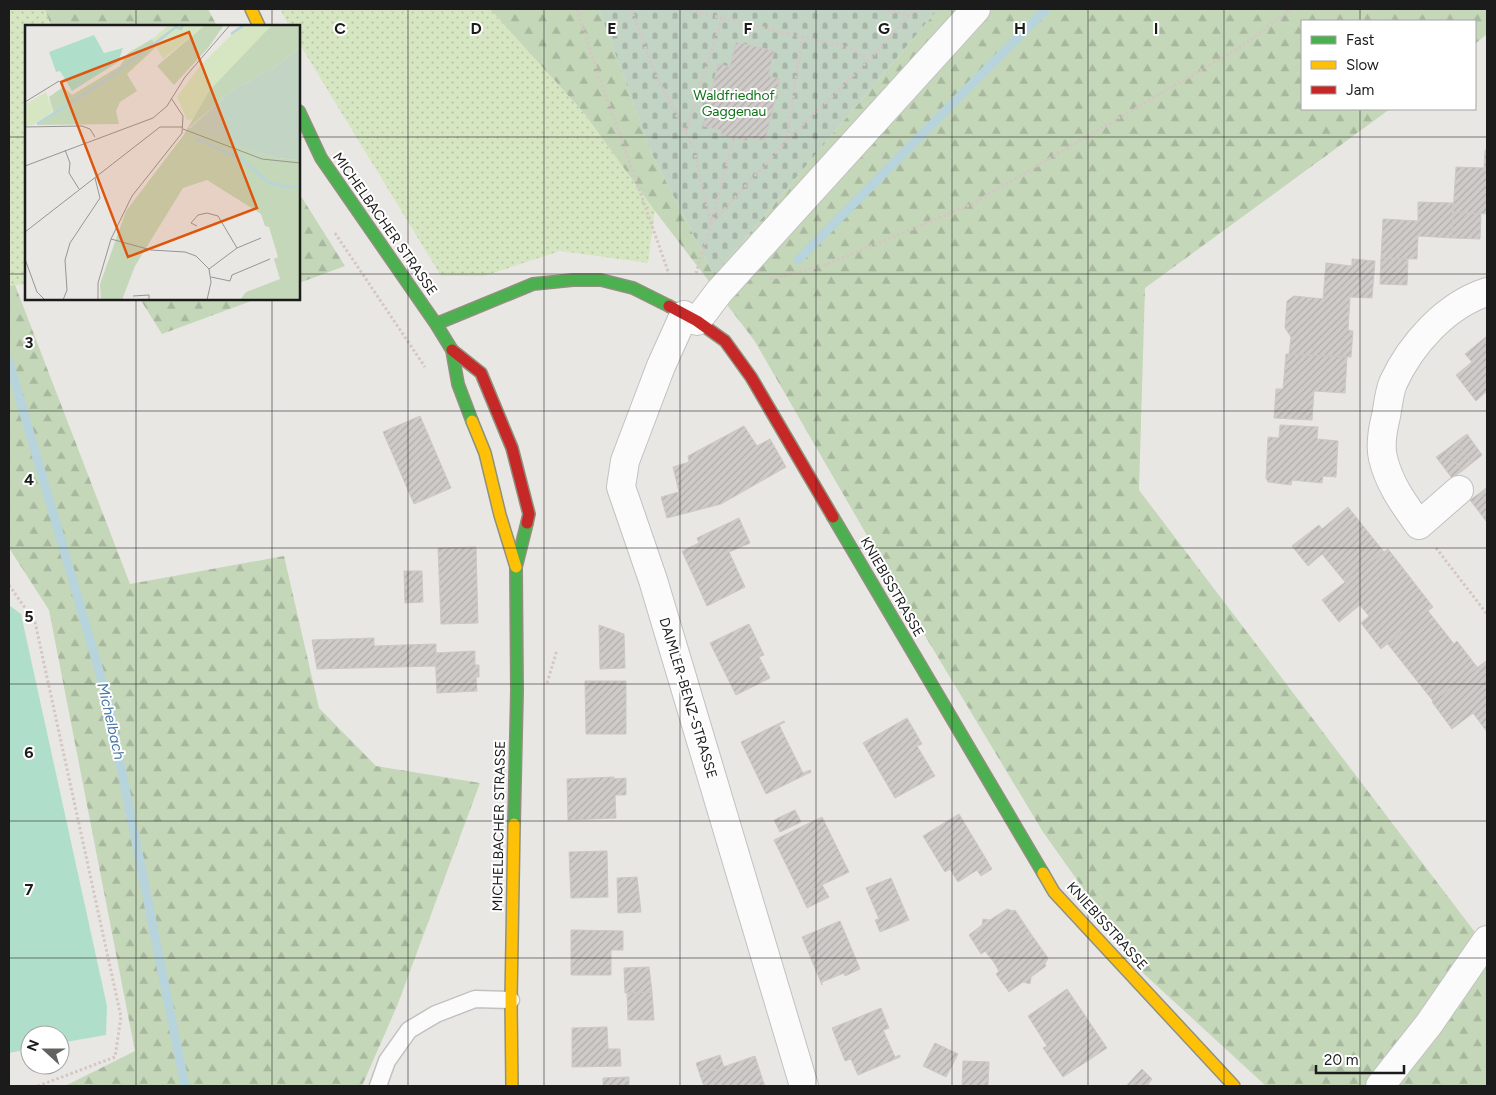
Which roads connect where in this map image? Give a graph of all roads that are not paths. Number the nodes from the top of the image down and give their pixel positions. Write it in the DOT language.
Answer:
graph roads {
  1 [pos="251,9"];
  2 [pos="976,9"];
  3 [pos="259,25"];
  4 [pos="300,113"];
  5 [pos="1487,292"];
  6 [pos="690,318"];
  7 [pos="436,324"];
  8 [pos="452,350"];
  9 [pos="1459,490"];
  10 [pos="516,567"];
  11 [pos="1487,940"];
  12 [pos="511,1000"];
  13 [pos="378,1086"];
  14 [pos="512,1086"];
  15 [pos="804,1086"];
  16 [pos="1234,1086"];
  17 [pos="1380,1086"];
  1 -- 3 [label="main road"];
  2 -- 6 [label="street, DAIMLER-BENZ-STRASSE"];
  4 -- 7 [label="main road, MICHELBACHER STRASSE"];
  5 -- 9 [label="street"];
  6 -- 7 [label="main road, KNIEBISSTRASSE"];
  6 -- 15 [label="street, DAIMLER-BENZ-STRASSE"];
  6 -- 16 [label="main road, KNIEBISSTRASSE"];
  7 -- 8 [label="main road, MICHELBACHER STRASSE"];
  8 -- 10 [label="main road, MICHELBACHER STRASSE"];
  8 -- 10 [label="main road, MICHELBACHER STRASSE"];
  10 -- 12 [label="main road, MICHELBACHER STRASSE"];
  11 -- 17 [label="street"];
  12 -- 13 [label="lane"];
  12 -- 14 [label="main road, MICHELBACHER STRASSE"];
}
